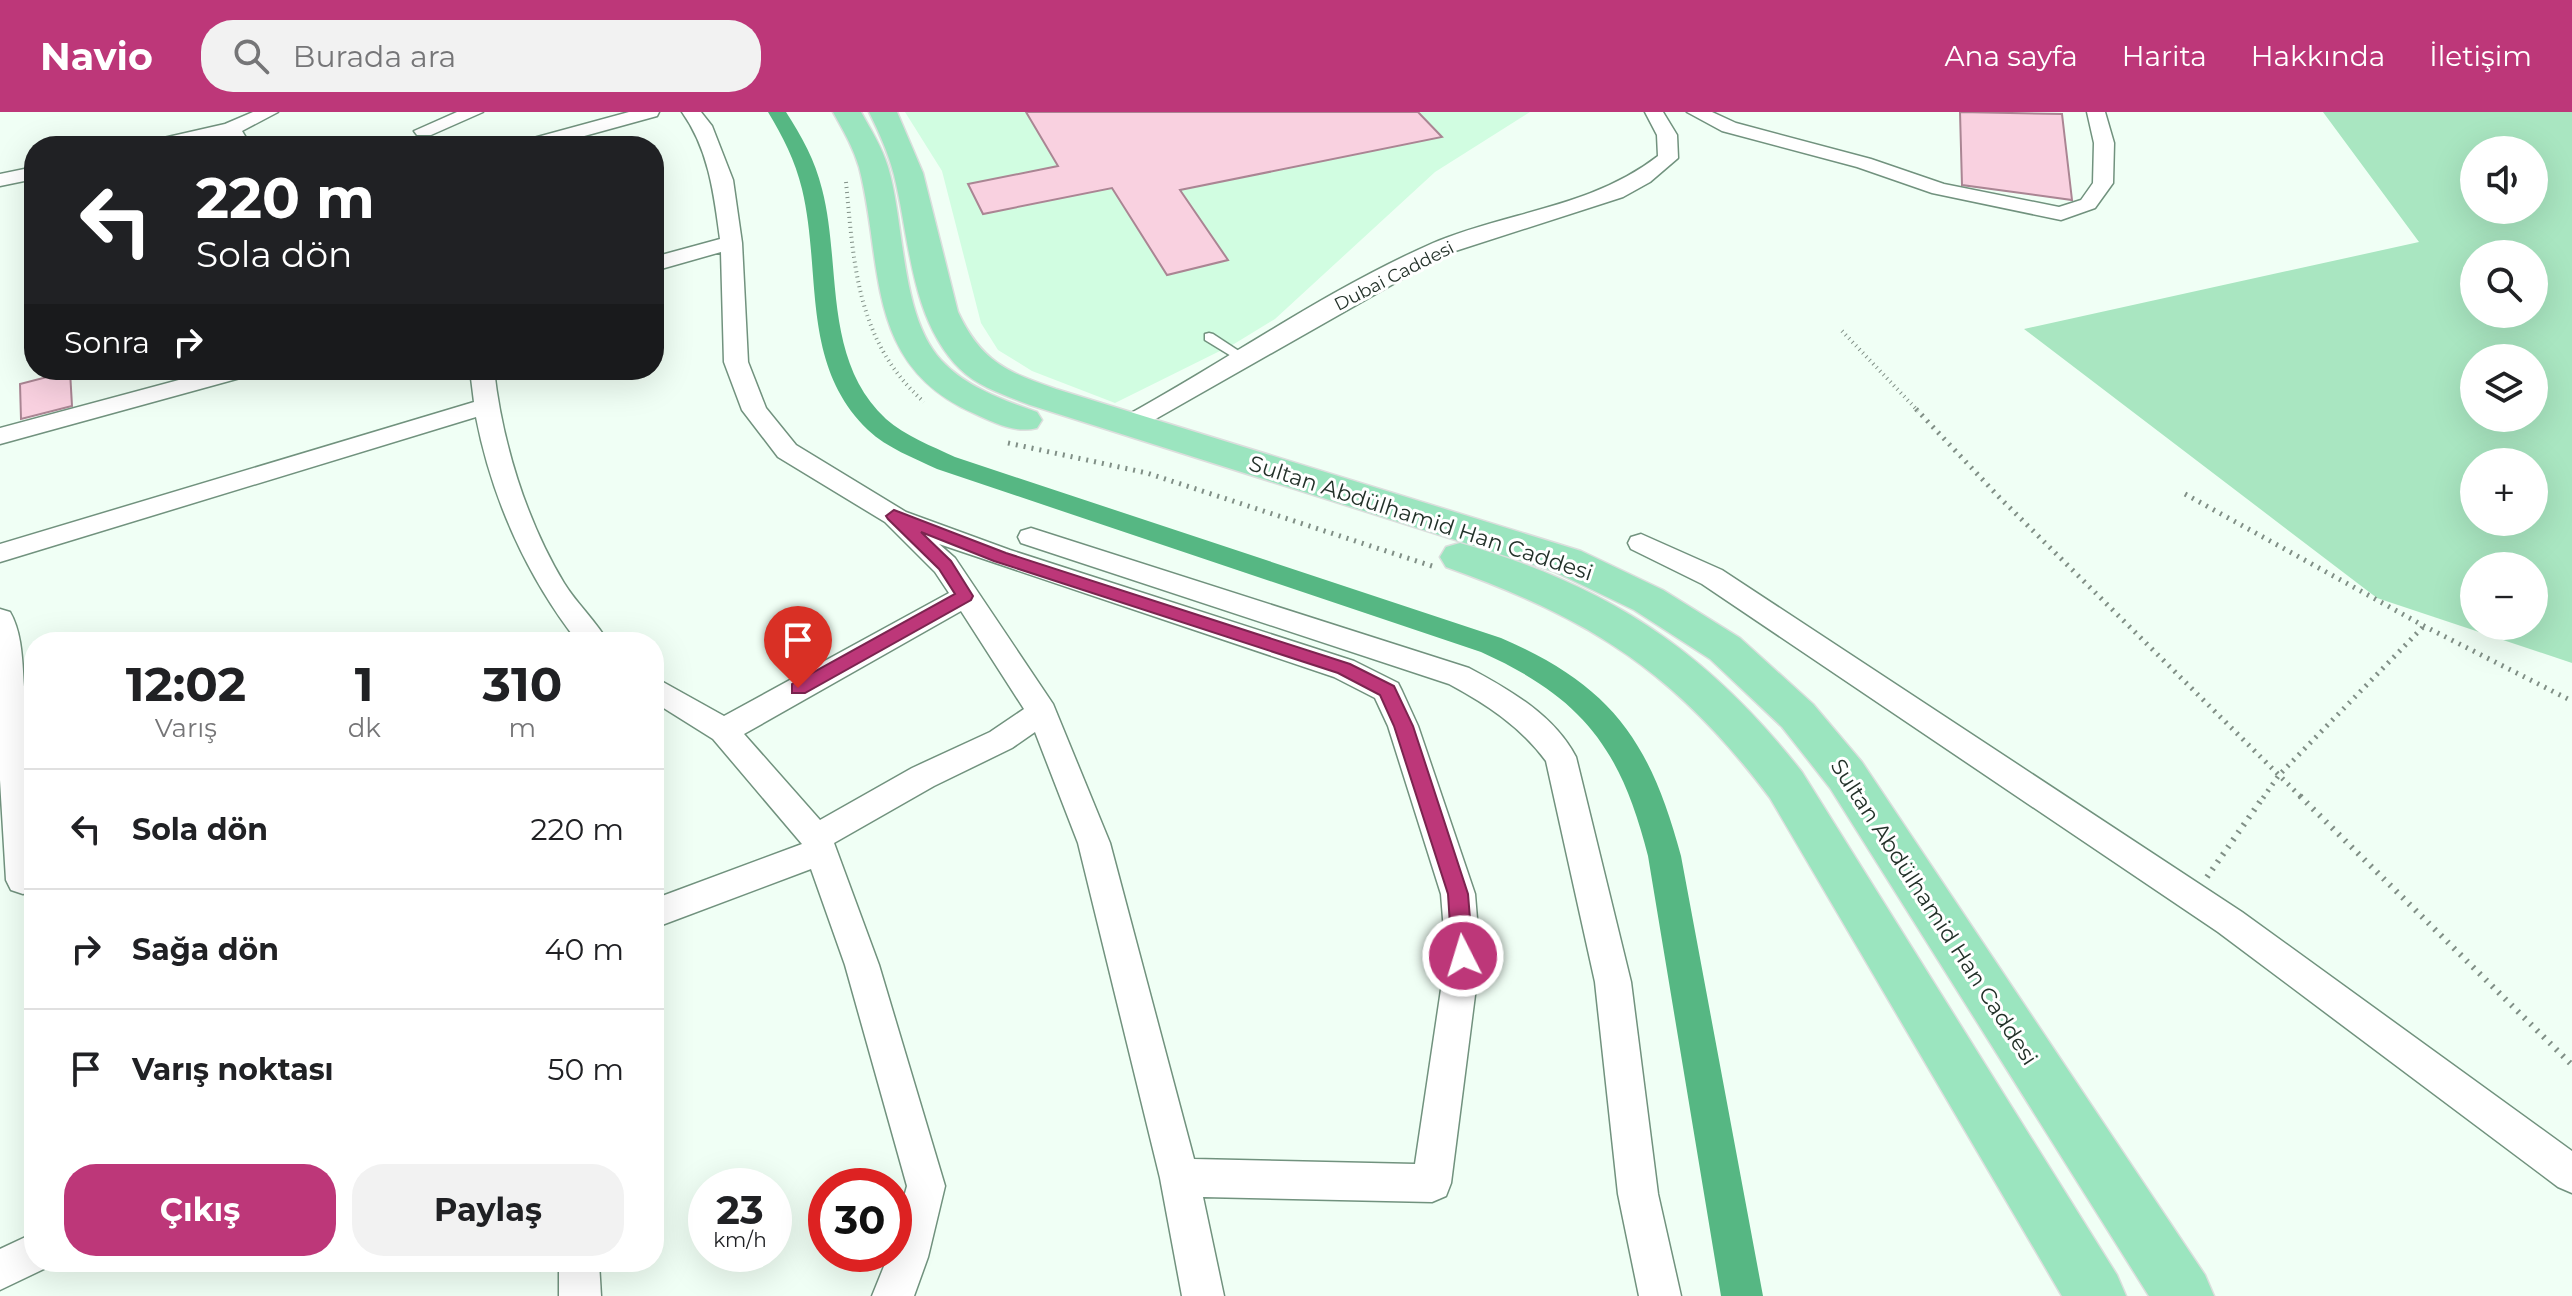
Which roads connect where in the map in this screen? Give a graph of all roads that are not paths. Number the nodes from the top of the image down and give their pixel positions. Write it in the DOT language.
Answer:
graph roads {
  1 [pos="269,112"];
  2 [pos="413,112"];
  3 [pos="474,112"];
  4 [pos="650,112"];
  5 [pos="691,112"];
  6 [pos="847,112"];
  7 [pos="883,112"];
  8 [pos="1654,112"];
  9 [pos="1696,112"];
  10 [pos="2096,112"];
  11 [pos="237,136"];
  12 [pos="429,136"];
  13 [pos="433,136"];
  14 [pos="562,136"];
  15 [pos="24,175"];
  16 [pos="0,180"];
  17 [pos="731,243"];
  18 [pos="664,261"];
  19 [pos="1209,337"];
  20 [pos="1245,359"];
  21 [pos="206,380"];
  22 [pos="483,380"];
  23 [pos="487,406"];
  24 [pos="1129,424"];
  25 [pos="0,436"];
  26 [pos="894,516"];
  27 [pos="1031,537"];
  28 [pos="1641,543"];
  29 [pos="0,553"];
  30 [pos="965,596"];
  31 [pos="0,619"];
  32 [pos="587,632"];
  33 [pos="664,694"];
  34 [pos="1042,712"];
  35 [pos="724,731"];
  36 [pos="818,844"];
  37 [pos="19,882"];
  38 [pos="664,910"];
  39 [pos="2572,1174"];
  40 [pos="1179,1178"];
  41 [pos="24,1258"];
  42 [pos="0,1270"];
  43 [pos="579,1272"];
  44 [pos="580,1296"];
  45 [pos="893,1296"];
  46 [pos="1203,1296"];
  47 [pos="1660,1296"];
  48 [pos="2096,1296"];
  49 [pos="2184,1296"];
  1 -- 11 [label="street"];
  2 -- 12 [label="street"];
  3 -- 13 [label="street"];
  4 -- 14 [label="street"];
  5 -- 17 [label="street"];
  6 -- 48 [label="main road, Sultan Abdülhamid Han Caddesi"];
  7 -- 24 [label="main road, Sultan Abdülhamid Han Caddesi"];
  8 -- 20 [label="street, Dubai Caddesi"];
  9 -- 10 [label="street"];
  15 -- 16 [label="street"];
  17 -- 18 [label="street"];
  17 -- 26 [label="street"];
  19 -- 20 [label="lane"];
  20 -- 24 [label="street, Dubai Caddesi"];
  21 -- 25 [label="street"];
  22 -- 23 [label="street"];
  23 -- 29 [label="street"];
  23 -- 32 [label="street"];
  24 -- 49 [label="main road, Sultan Abdülhamid Han Caddesi"];
  26 -- 30 [label="street"];
  26 -- 40 [label="street"];
  27 -- 47 [label="street"];
  28 -- 39 [label="street"];
  30 -- 34 [label="street"];
  30 -- 35 [label="street"];
  31 -- 37 [label="street"];
  33 -- 35 [label="street"];
  34 -- 36 [label="street"];
  34 -- 40 [label="street"];
  35 -- 36 [label="street"];
  36 -- 38 [label="street"];
  36 -- 45 [label="street"];
  40 -- 46 [label="street"];
  41 -- 42 [label="street"];
  43 -- 44 [label="street"];
}
